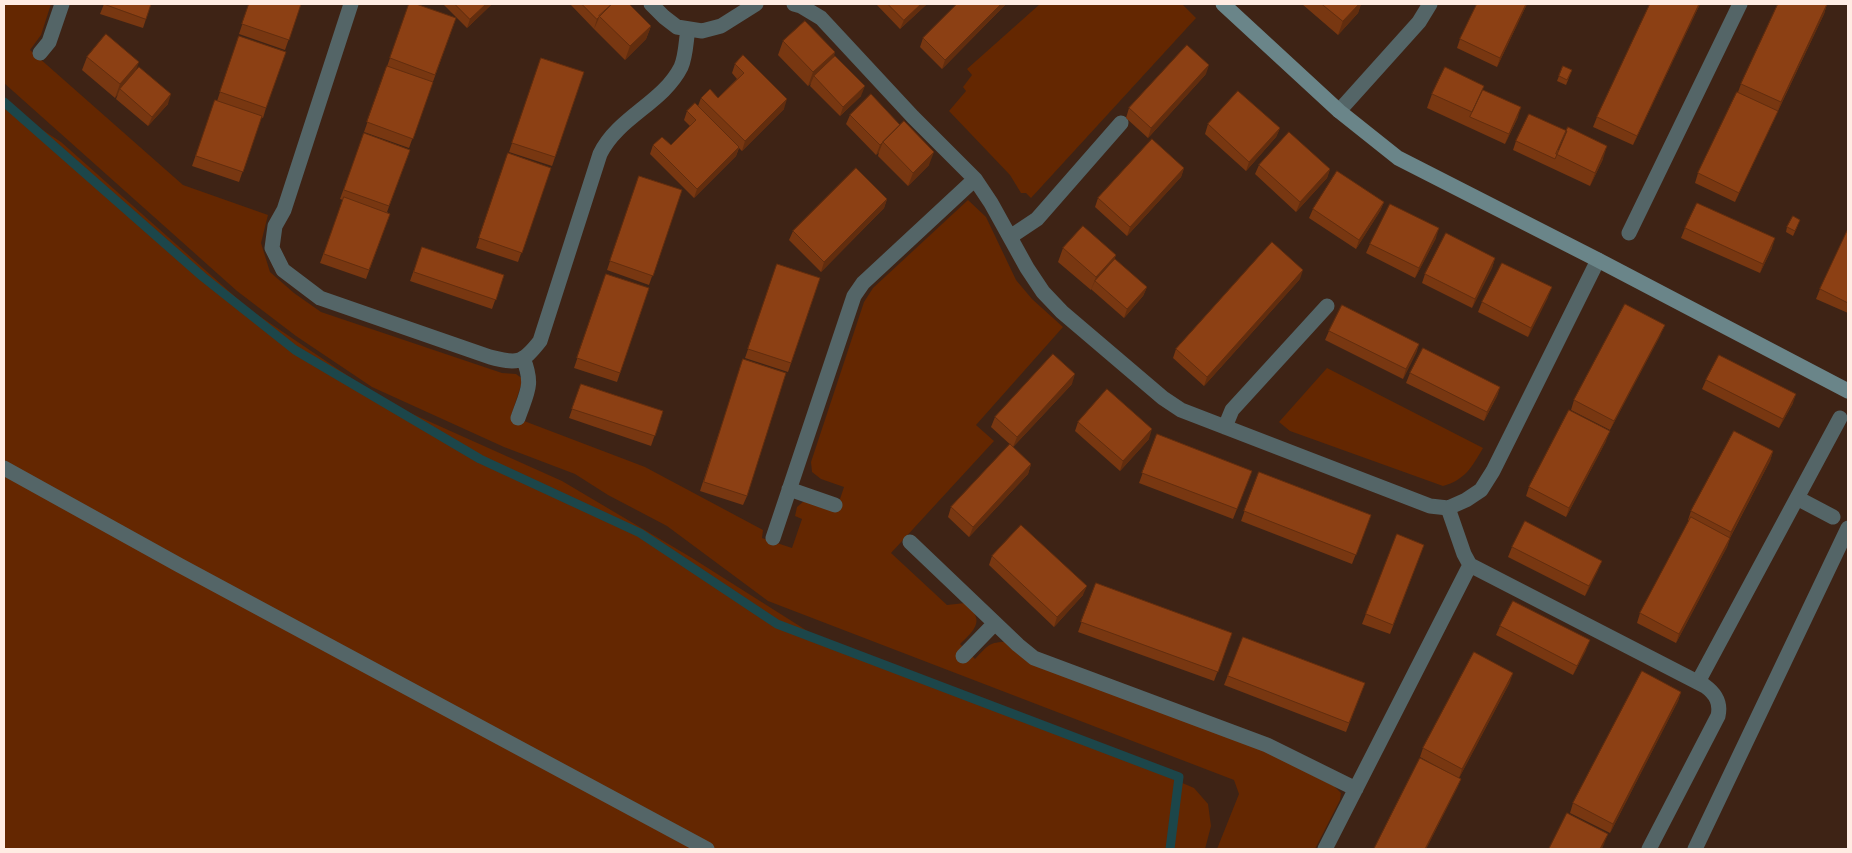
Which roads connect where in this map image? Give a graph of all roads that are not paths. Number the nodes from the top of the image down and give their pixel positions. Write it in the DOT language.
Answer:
graph roads {
  1 [pos="62,4"];
  2 [pos="351,4"];
  3 [pos="651,4"];
  4 [pos="756,4"];
  5 [pos="794,4"];
  6 [pos="1223,4"];
  7 [pos="1430,4"];
  8 [pos="1740,4"];
  9 [pos="688,29"];
  10 [pos="40,54"];
  11 [pos="1339,111"];
  12 [pos="1121,123"];
  13 [pos="975,179"];
  14 [pos="1630,233"];
  15 [pos="1010,237"];
  16 [pos="1598,260"];
  17 [pos="1327,306"];
  18 [pos="523,358"];
  19 [pos="1848,391"];
  20 [pos="518,418"];
  21 [pos="1840,418"];
  22 [pos="1226,426"];
  23 [pos="4,468"];
  24 [pos="789,489"];
  25 [pos="1797,498"];
  26 [pos="835,505"];
  27 [pos="1448,508"];
  28 [pos="1833,517"];
  29 [pos="1848,528"];
  30 [pos="773,538"];
  31 [pos="910,542"];
  32 [pos="1470,565"];
  33 [pos="996,624"];
  34 [pos="963,656"];
  35 [pos="1698,682"];
  36 [pos="1356,789"];
  37 [pos="707,849"];
  38 [pos="1325,849"];
  39 [pos="1649,849"];
  40 [pos="1695,849"];
  1 -- 10 [label="street"];
  2 -- 18 [label="street"];
  3 -- 9 [label="street"];
  4 -- 9 [label="street"];
  5 -- 13 [label="street"];
  6 -- 11 [label="street"];
  7 -- 11 [label="street"];
  8 -- 14 [label="street"];
  9 -- 18 [label="street"];
  11 -- 16 [label="street"];
  12 -- 15 [label="street"];
  13 -- 15 [label="street"];
  13 -- 24 [label="street"];
  15 -- 22 [label="street"];
  16 -- 19 [label="street"];
  16 -- 27 [label="street"];
  17 -- 22 [label="street"];
  18 -- 20 [label="street"];
  21 -- 25 [label="street"];
  22 -- 27 [label="street"];
  23 -- 37 [label="street"];
  24 -- 26 [label="street"];
  24 -- 30 [label="street"];
  25 -- 28 [label="street"];
  25 -- 35 [label="street"];
  27 -- 32 [label="street"];
  29 -- 40 [label="street"];
  31 -- 33 [label="street"];
  32 -- 35 [label="street"];
  32 -- 36 [label="street"];
  33 -- 34 [label="street"];
  33 -- 36 [label="street"];
  35 -- 39 [label="street"];
  36 -- 38 [label="street"];
}
